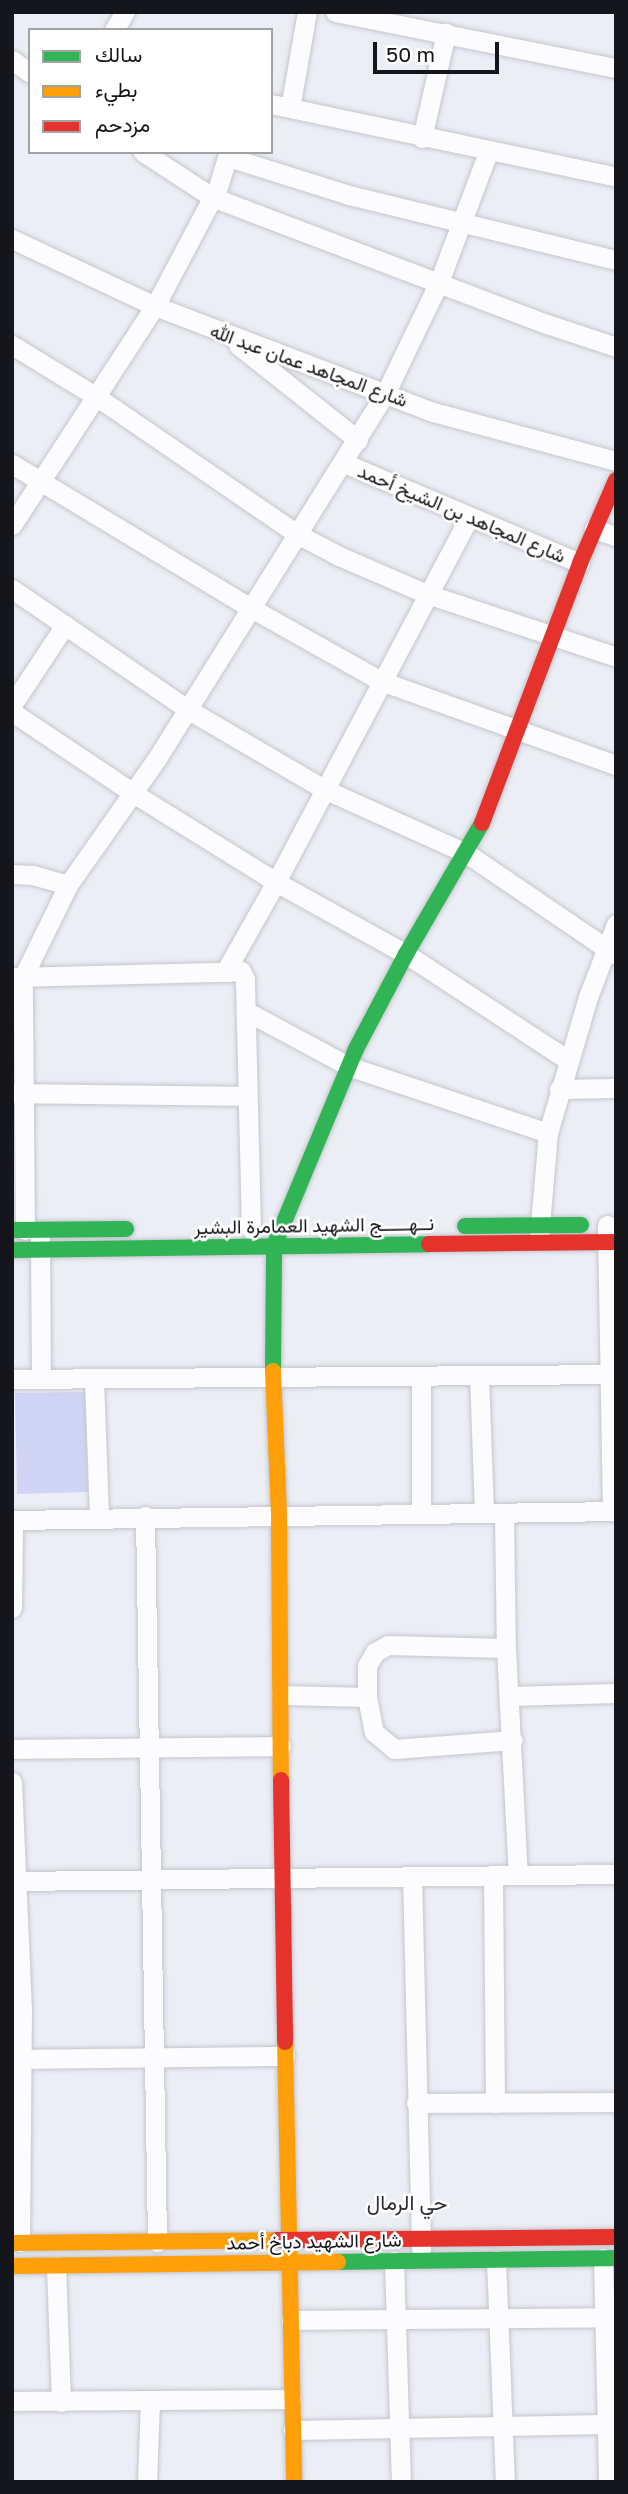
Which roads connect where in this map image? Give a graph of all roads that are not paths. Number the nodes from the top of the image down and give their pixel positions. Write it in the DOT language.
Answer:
graph roads {
  1 [pos="307,12"];
  2 [pos="335,12"];
  3 [pos="446,33"];
  4 [pos="12,60"];
  5 [pos="616,68"];
  6 [pos="28,72"];
  7 [pos="281,106"];
  8 [pos="422,138"];
  9 [pos="488,152"];
  10 [pos="146,154"];
  11 [pos="228,154"];
  12 [pos="616,177"];
  13 [pos="212,197"];
  14 [pos="460,224"];
  15 [pos="12,239"];
  16 [pos="616,260"];
  17 [pos="439,282"];
  18 [pos="155,306"];
  19 [pos="223,333"];
  20 [pos="12,345"];
  21 [pos="616,347"];
  22 [pos="386,392"];
  23 [pos="97,397"];
  24 [pos="358,440"];
  25 [pos="616,461"];
  26 [pos="344,463"];
  27 [pos="12,464"];
  28 [pos="616,480"];
  29 [pos="40,482"];
  30 [pos="469,517"];
  31 [pos="12,525"];
  32 [pos="594,528"];
  33 [pos="297,534"];
  34 [pos="616,536"];
  35 [pos="580,563"];
  36 [pos="12,589"];
  37 [pos="427,594"];
  38 [pos="251,608"];
  39 [pos="65,625"];
  40 [pos="552,636"];
  41 [pos="616,657"];
  42 [pos="382,681"];
  43 [pos="12,705"];
  44 [pos="187,709"];
  45 [pos="12,712"];
  46 [pos="519,731"];
  47 [pos="616,765"];
  48 [pos="324,789"];
  49 [pos="133,793"];
  50 [pos="466,853"];
  51 [pos="12,874"];
  52 [pos="276,882"];
  53 [pos="68,885"];
  54 [pos="616,924"];
  55 [pos="611,952"];
  56 [pos="407,954"];
  57 [pos="225,972"];
  58 [pos="18,977"];
  59 [pos="246,1010"];
  60 [pos="568,1060"];
  61 [pos="348,1066"];
  62 [pos="616,1088"];
  63 [pos="559,1089"];
  64 [pos="18,1093"];
  65 [pos="247,1096"];
  66 [pos="548,1133"];
  67 [pos="444,1226"];
  68 [pos="288,1228"];
  69 [pos="145,1229"];
  70 [pos="244,1229"];
  71 [pos="26,1230"];
  72 [pos="612,1233"];
  73 [pos="539,1235"];
  74 [pos="274,1246"];
  75 [pos="12,1250"];
  76 [pos="40,1250"];
  77 [pos="614,1374"];
  78 [pos="479,1375"];
  79 [pos="421,1376"];
  80 [pos="273,1377"];
  81 [pos="12,1378"];
  82 [pos="41,1378"];
  83 [pos="94,1379"];
  84 [pos="614,1511"];
  85 [pos="494,1513"];
  86 [pos="279,1514"];
  87 [pos="421,1514"];
  88 [pos="145,1516"];
  89 [pos="99,1517"];
  90 [pos="13,1520"];
  91 [pos="12,1608"];
  92 [pos="506,1648"];
  93 [pos="616,1693"];
  94 [pos="281,1695"];
  95 [pos="510,1696"];
  96 [pos="367,1697"];
  97 [pos="513,1740"];
  98 [pos="281,1746"];
  99 [pos="146,1748"];
  100 [pos="12,1749"];
  101 [pos="12,1782"];
  102 [pos="616,1874"];
  103 [pos="518,1875"];
  104 [pos="412,1876"];
  105 [pos="493,1876"];
  106 [pos="282,1879"];
  107 [pos="13,1881"];
  108 [pos="149,1881"];
  109 [pos="17,2008"];
  110 [pos="285,2056"];
  111 [pos="23,2059"];
  112 [pos="153,2059"];
  113 [pos="616,2102"];
  114 [pos="416,2103"];
  115 [pos="495,2103"];
  116 [pos="16,2108"];
  117 [pos="616,2237"];
  118 [pos="288,2239"];
  119 [pos="421,2239"];
  120 [pos="16,2242"];
  121 [pos="157,2242"];
  122 [pos="609,2258"];
  123 [pos="496,2260"];
  124 [pos="394,2261"];
  125 [pos="422,2261"];
  126 [pos="290,2262"];
  127 [pos="12,2266"];
  128 [pos="56,2266"];
  129 [pos="499,2317"];
  130 [pos="605,2317"];
  131 [pos="291,2320"];
  132 [pos="396,2320"];
  133 [pos="612,2396"];
  134 [pos="291,2399"];
  135 [pos="12,2401"];
  136 [pos="61,2402"];
  137 [pos="150,2402"];
  138 [pos="607,2424"];
  139 [pos="503,2427"];
  140 [pos="293,2430"];
  141 [pos="399,2430"];
  142 [pos="147,2482"];
  143 [pos="294,2482"];
  144 [pos="401,2482"];
  145 [pos="505,2482"];
  146 [pos="608,2482"];
  1 -- 7 [label="street"];
  2 -- 3 [label="street"];
  3 -- 5 [label="street"];
  3 -- 8 [label="street"];
  4 -- 6 [label="street"];
  7 -- 8 [label="street"];
  8 -- 9 [label="street"];
  9 -- 12 [label="street"];
  9 -- 14 [label="street"];
  10 -- 13 [label="street"];
  11 -- 13 [label="street"];
  11 -- 14 [label="street"];
  13 -- 17 [label="street"];
  13 -- 18 [label="street"];
  14 -- 16 [label="street"];
  14 -- 17 [label="street"];
  15 -- 18 [label="street, شارع المجاهد عمان عبد الله"];
  17 -- 21 [label="street"];
  17 -- 22 [label="street"];
  18 -- 19 [label="street, شارع المجاهد عمان عبد الله"];
  18 -- 23 [label="street"];
  19 -- 22 [label="street, شارع المجاهد عمان عبد الله"];
  19 -- 24 [label="street"];
  20 -- 23 [label="street"];
  22 -- 24 [label="street"];
  22 -- 25 [label="street, شارع المجاهد عمان عبد الله"];
  23 -- 29 [label="street"];
  23 -- 33 [label="street"];
  24 -- 26 [label="street"];
  26 -- 30 [label="street, شارع المجاهد بن الشيخ أحمد"];
  26 -- 33 [label="street"];
  27 -- 29 [label="street"];
  28 -- 32 [label="street"];
  29 -- 31 [label="street"];
  29 -- 38 [label="street"];
  30 -- 35 [label="street, شارع المجاهد بن الشيخ أحمد"];
  30 -- 37 [label="street"];
  32 -- 34 [label="street"];
  32 -- 35 [label="street"];
  33 -- 37 [label="street"];
  33 -- 38 [label="street"];
  35 -- 40 [label="street"];
  36 -- 39 [label="street"];
  37 -- 40 [label="street"];
  37 -- 42 [label="street"];
  38 -- 42 [label="street"];
  38 -- 44 [label="street"];
  39 -- 43 [label="street"];
  39 -- 44 [label="street"];
  40 -- 41 [label="street"];
  40 -- 46 [label="street"];
  42 -- 46 [label="street"];
  42 -- 48 [label="street"];
  44 -- 48 [label="street"];
  44 -- 49 [label="street"];
  45 -- 49 [label="street"];
  46 -- 47 [label="street"];
  46 -- 50 [label="street"];
  48 -- 50 [label="street"];
  48 -- 52 [label="street"];
  49 -- 52 [label="street"];
  49 -- 53 [label="street"];
  50 -- 55 [label="street"];
  50 -- 56 [label="street"];
  51 -- 53 [label="street"];
  52 -- 56 [label="street"];
  52 -- 57 [label="street"];
  53 -- 58 [label="street"];
  54 -- 55 [label="street"];
  55 -- 60 [label="street"];
  56 -- 60 [label="street"];
  56 -- 61 [label="street"];
  57 -- 58 [label="street"];
  57 -- 59 [label="street"];
  58 -- 64 [label="street"];
  59 -- 61 [label="street"];
  59 -- 65 [label="street"];
  60 -- 63 [label="street"];
  61 -- 66 [label="street"];
  61 -- 68 [label="street"];
  62 -- 63 [label="street"];
  63 -- 66 [label="street"];
  64 -- 65 [label="street"];
  64 -- 71 [label="street"];
  65 -- 70 [label="street"];
  66 -- 73 [label="street"];
  67 -- 73 [label="street, نــهـــــج الشهيد العمامرة البشير"];
  68 -- 70 [label="street, نــهـــــج الشهيد العمامرة البشير"];
  68 -- 74 [label="street"];
  69 -- 71 [label="street"];
  71 -- 76 [label="street"];
  72 -- 73 [label="street, نــهـــــج الشهيد العمامرة البشير"];
  72 -- 77 [label="street"];
  73 -- 74 [label="street, نــهـــــج الشهيد العمامرة البشير"];
  74 -- 76 [label="street, نــهـــــج الشهيد العمامرة البشير"];
  74 -- 80 [label="street"];
  75 -- 76 [label="street, نــهـــــج الشهيد العمامرة البشير"];
  76 -- 82 [label="street"];
  77 -- 78 [label="street"];
  77 -- 84 [label="street"];
  78 -- 79 [label="street"];
  78 -- 85 [label="street"];
  79 -- 80 [label="street"];
  79 -- 87 [label="street"];
  80 -- 83 [label="street"];
  80 -- 86 [label="street"];
  81 -- 82 [label="street"];
  82 -- 83 [label="street"];
  83 -- 89 [label="street"];
  84 -- 85 [label="street"];
  85 -- 87 [label="street"];
  85 -- 92 [label="street"];
  86 -- 87 [label="street"];
  86 -- 88 [label="street"];
  86 -- 94 [label="street"];
  88 -- 89 [label="street"];
  88 -- 99 [label="street"];
  89 -- 90 [label="street"];
  90 -- 91 [label="street"];
  92 -- 95 [label="street"];
  92 -- 96 [label="street"];
  93 -- 95 [label="street"];
  94 -- 96 [label="street"];
  94 -- 98 [label="street"];
  95 -- 97 [label="street"];
  96 -- 97 [label="street"];
  97 -- 103 [label="street"];
  98 -- 99 [label="street"];
  98 -- 106 [label="street"];
  99 -- 100 [label="street"];
  99 -- 108 [label="street"];
  101 -- 107 [label="street"];
  102 -- 103 [label="street"];
  103 -- 105 [label="street"];
  104 -- 105 [label="street"];
  104 -- 106 [label="street"];
  104 -- 114 [label="street"];
  105 -- 115 [label="street"];
  106 -- 108 [label="street"];
  106 -- 110 [label="street"];
  107 -- 108 [label="street"];
  107 -- 109 [label="street"];
  108 -- 112 [label="street"];
  109 -- 111 [label="street"];
  110 -- 112 [label="street"];
  110 -- 118 [label="street"];
  111 -- 112 [label="street"];
  111 -- 116 [label="street"];
  112 -- 121 [label="street"];
  113 -- 115 [label="street"];
  114 -- 115 [label="street"];
  114 -- 119 [label="street"];
  116 -- 120 [label="street"];
  117 -- 119 [label="street, شارع الشهيد دباخ أحمد"];
  118 -- 119 [label="street, شارع الشهيد دباخ أحمد"];
  118 -- 121 [label="street, شارع الشهيد دباخ أحمد"];
  118 -- 126 [label="street"];
  119 -- 125 [label="street"];
  120 -- 121 [label="street, شارع الشهيد دباخ أحمد"];
  122 -- 123 [label="street, شارع الشهيد دباخ أحمد"];
  122 -- 130 [label="street"];
  123 -- 125 [label="street, شارع الشهيد دباخ أحمد"];
  123 -- 129 [label="street"];
  124 -- 125 [label="street, شارع الشهيد دباخ أحمد"];
  124 -- 126 [label="street, شارع الشهيد دباخ أحمد"];
  124 -- 132 [label="street"];
  126 -- 128 [label="street, شارع الشهيد دباخ أحمد"];
  126 -- 131 [label="street"];
  127 -- 128 [label="street, شارع الشهيد دباخ أحمد"];
  128 -- 136 [label="street"];
  129 -- 130 [label="street"];
  129 -- 132 [label="street"];
  129 -- 139 [label="street"];
  130 -- 133 [label="street"];
  131 -- 132 [label="street"];
  131 -- 134 [label="street"];
  132 -- 141 [label="street"];
  133 -- 138 [label="street"];
  134 -- 137 [label="street"];
  134 -- 140 [label="street"];
  135 -- 136 [label="street"];
  136 -- 137 [label="street"];
  137 -- 142 [label="street"];
  138 -- 139 [label="street"];
  138 -- 146 [label="street"];
  139 -- 141 [label="street"];
  139 -- 145 [label="street"];
  140 -- 141 [label="street"];
  140 -- 143 [label="street"];
  141 -- 144 [label="street"];
}
